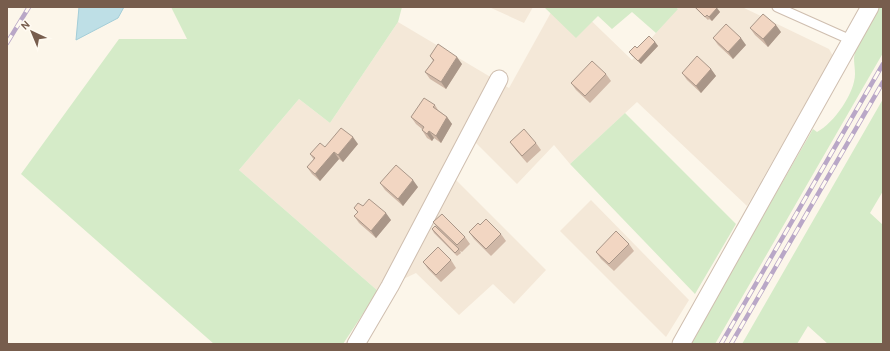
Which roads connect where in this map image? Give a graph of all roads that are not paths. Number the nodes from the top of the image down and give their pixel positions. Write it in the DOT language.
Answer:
graph roads {
  1 [pos="777,7"];
  2 [pos="870,7"];
  3 [pos="851,40"];
  4 [pos="499,79"];
  5 [pos="356,344"];
  6 [pos="681,344"];
  1 -- 3 [label="lane"];
  2 -- 3 [label="street"];
  3 -- 6 [label="street"];
  4 -- 5 [label="street"];
}
